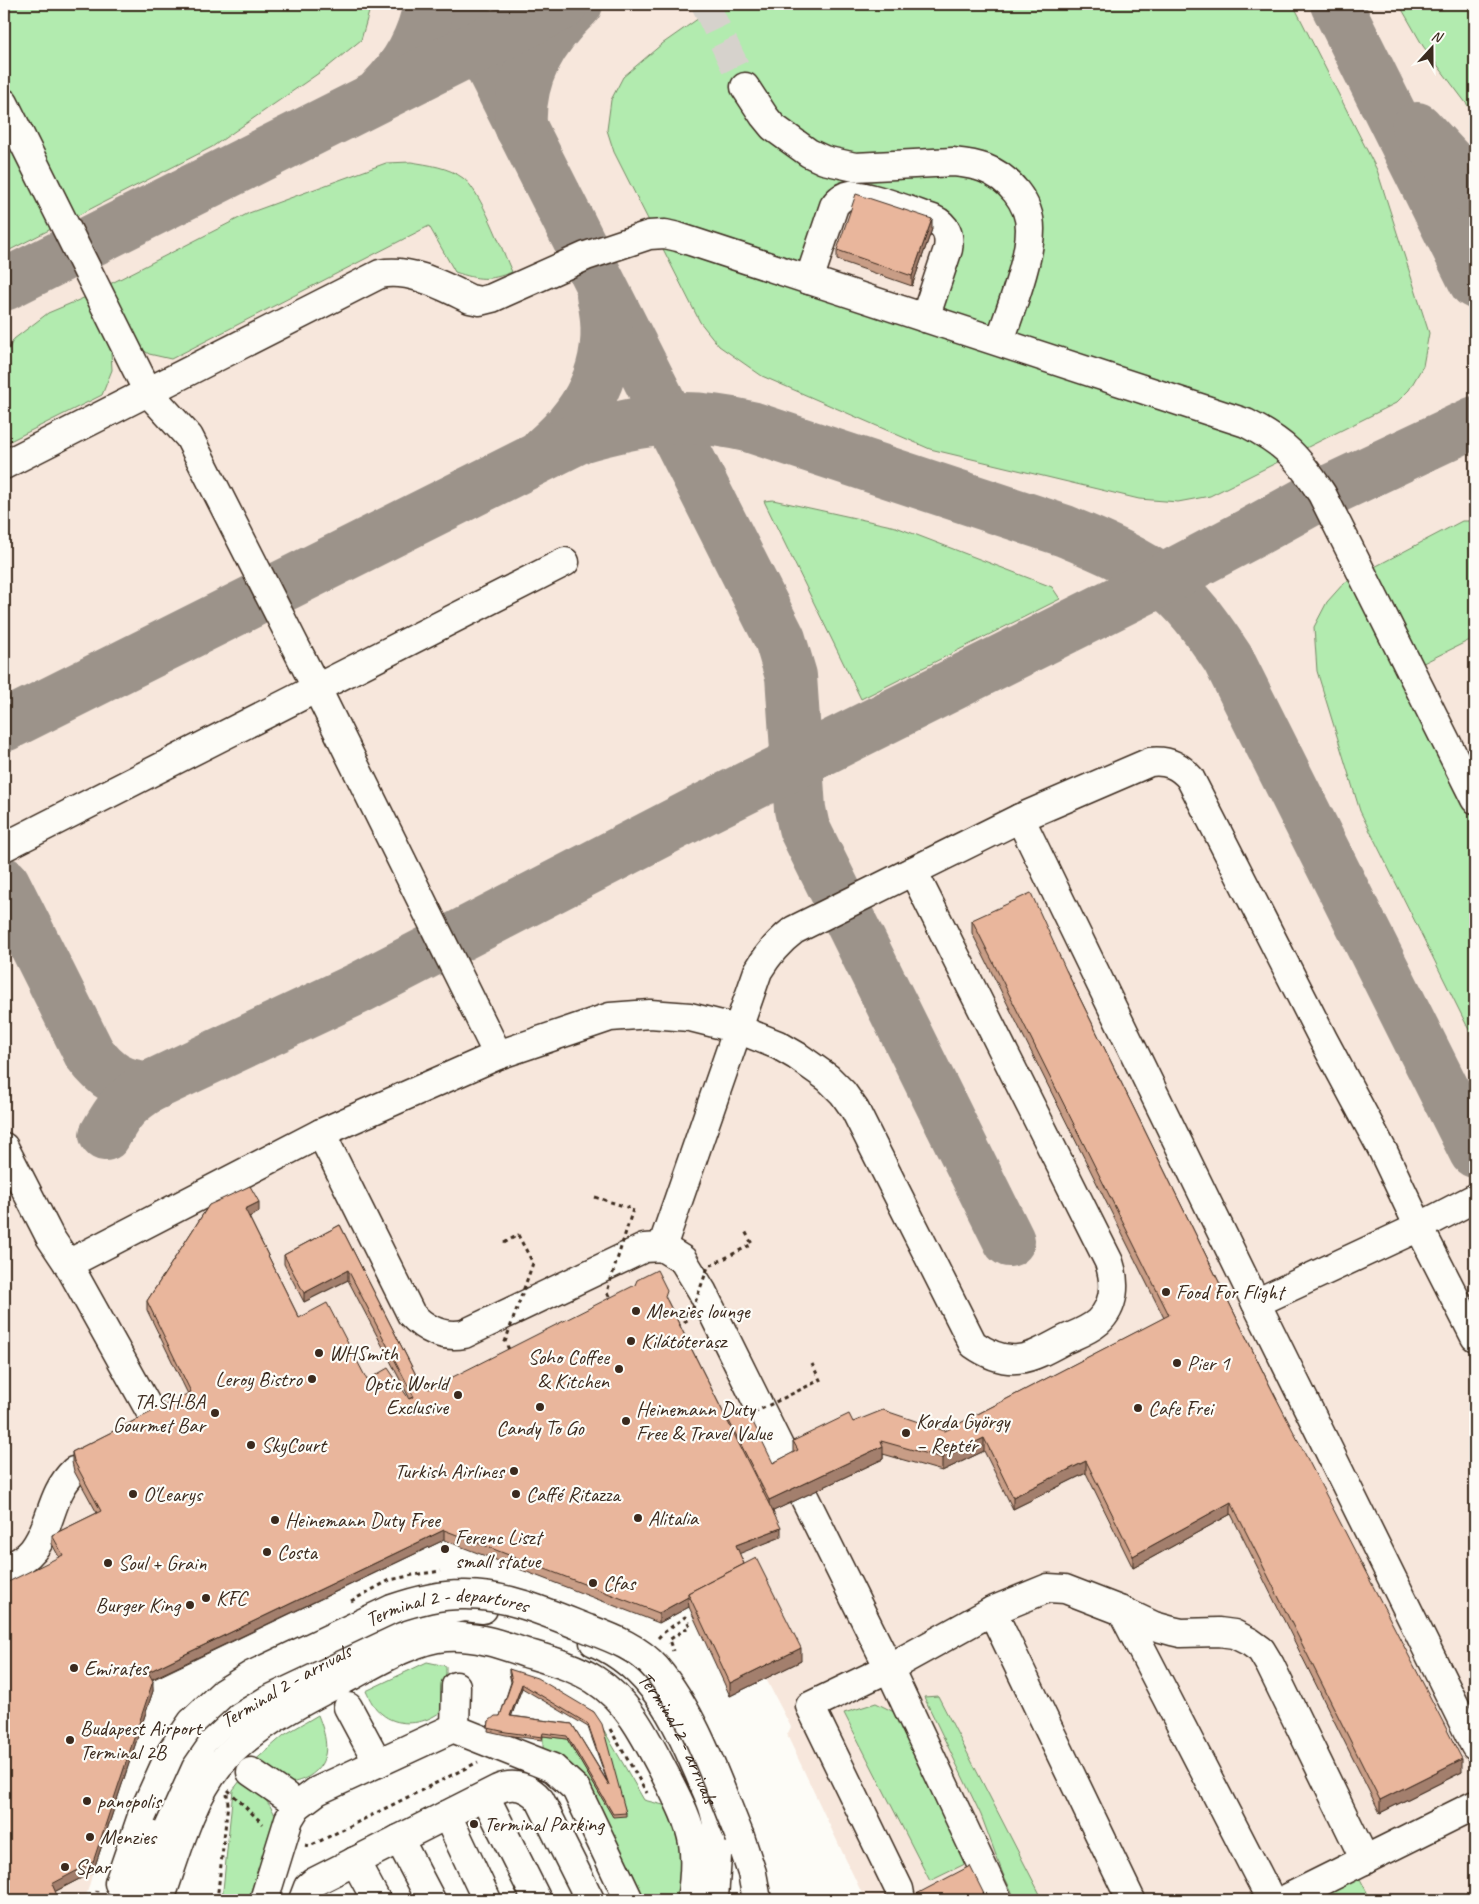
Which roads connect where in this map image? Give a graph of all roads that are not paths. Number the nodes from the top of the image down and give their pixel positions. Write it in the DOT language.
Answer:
graph roads {
  1 [pos="746,87"];
  2 [pos="4,104"];
  3 [pos="809,280"];
  4 [pos="925,318"];
  5 [pos="1000,341"];
  6 [pos="148,392"];
  7 [pos="4,465"];
  8 [pos="565,562"];
  9 [pos="316,687"];
  10 [pos="1475,799"];
  11 [pos="1020,818"];
  12 [pos="4,847"];
  13 [pos="913,871"];
  14 [pos="738,1029"];
  15 [pos="498,1055"];
  16 [pos="321,1133"];
  17 [pos="4,1147"];
  18 [pos="1475,1198"];
  19 [pos="1419,1227"];
  20 [pos="662,1247"];
  21 [pos="68,1264"];
  22 [pos="1256,1303"];
  23 [pos="1475,1337"];
  24 [pos="155,1420"];
  25 [pos="74,1471"];
  26 [pos="4,1569"];
  27 [pos="992,1611"];
  28 [pos="1122,1611"];
  29 [pos="1181,1633"];
  30 [pos="889,1668"];
  31 [pos="1158,1680"];
  32 [pos="456,1686"];
  33 [pos="348,1707"];
  34 [pos="455,1729"];
  35 [pos="1475,1746"];
  36 [pos="378,1763"];
  37 [pos="240,1777"];
  38 [pos="485,1796"];
  39 [pos="1475,1805"];
  40 [pos="297,1806"];
  41 [pos="446,1815"];
  42 [pos="400,1839"];
  43 [pos="1365,1860"];
  44 [pos="355,1861"];
  45 [pos="314,1894"];
  46 [pos="114,1900"];
  47 [pos="132,1900"];
  48 [pos="160,1900"];
  49 [pos="264,1900"];
  50 [pos="376,1900"];
  51 [pos="430,1900"];
  52 [pos="487,1900"];
  53 [pos="538,1900"];
  54 [pos="590,1900"];
  55 [pos="629,1900"];
  56 [pos="691,1900"];
  57 [pos="714,1900"];
  58 [pos="757,1900"];
  59 [pos="901,1900"];
  60 [pos="998,1900"];
  61 [pos="1131,1900"];
  62 [pos="1271,1900"];
  63 [pos="1284,1900"];
  1 -- 5 [label="street"];
  2 -- 6 [label="street"];
  3 -- 4 [label="street"];
  3 -- 4 [label="street"];
  3 -- 6 [label="street"];
  4 -- 5 [label="street"];
  5 -- 10 [label="street"];
  6 -- 7 [label="street"];
  6 -- 9 [label="street"];
  8 -- 9 [label="street"];
  9 -- 12 [label="street"];
  9 -- 15 [label="street"];
  11 -- 13 [label="street"];
  11 -- 19 [label="street"];
  11 -- 22 [label="street"];
  13 -- 14 [label="street"];
  13 -- 14 [label="street"];
  14 -- 15 [label="street"];
  14 -- 20 [label="street"];
  15 -- 16 [label="street"];
  16 -- 20 [label="street"];
  16 -- 21 [label="street"];
  17 -- 21 [label="street"];
  18 -- 19 [label="street"];
  19 -- 22 [label="street"];
  19 -- 23 [label="street"];
  20 -- 30 [label="street"];
  21 -- 24 [label="street"];
  22 -- 35 [label="street"];
  25 -- 26 [label="street"];
  27 -- 28 [label="street"];
  27 -- 30 [label="street"];
  27 -- 61 [label="street"];
  28 -- 29 [label="street"];
  28 -- 31 [label="street"];
  29 -- 31 [label="street"];
  29 -- 43 [label="street"];
  30 -- 59 [label="street"];
  30 -- 60 [label="street"];
  31 -- 62 [label="street"];
  32 -- 34 [label="street"];
  33 -- 36 [label="street"];
  34 -- 36 [label="street"];
  34 -- 55 [label="street"];
  36 -- 40 [label="street"];
  37 -- 40 [label="street"];
  38 -- 41 [label="street"];
  38 -- 53 [label="street"];
  38 -- 54 [label="street"];
  39 -- 43 [label="street"];
  40 -- 49 [label="street"];
  41 -- 42 [label="street"];
  41 -- 52 [label="street"];
  42 -- 44 [label="street"];
  42 -- 51 [label="street"];
  43 -- 63 [label="street"];
  44 -- 45 [label="street"];
  44 -- 50 [label="street"];
  46 -- 58 [label="street, Terminal 2 - departures, bridge"];
  47 -- 57 [label="street, Terminal 2 - arrivals"];
  48 -- 56 [label="street, Terminal 2 - arrivals"];
}
